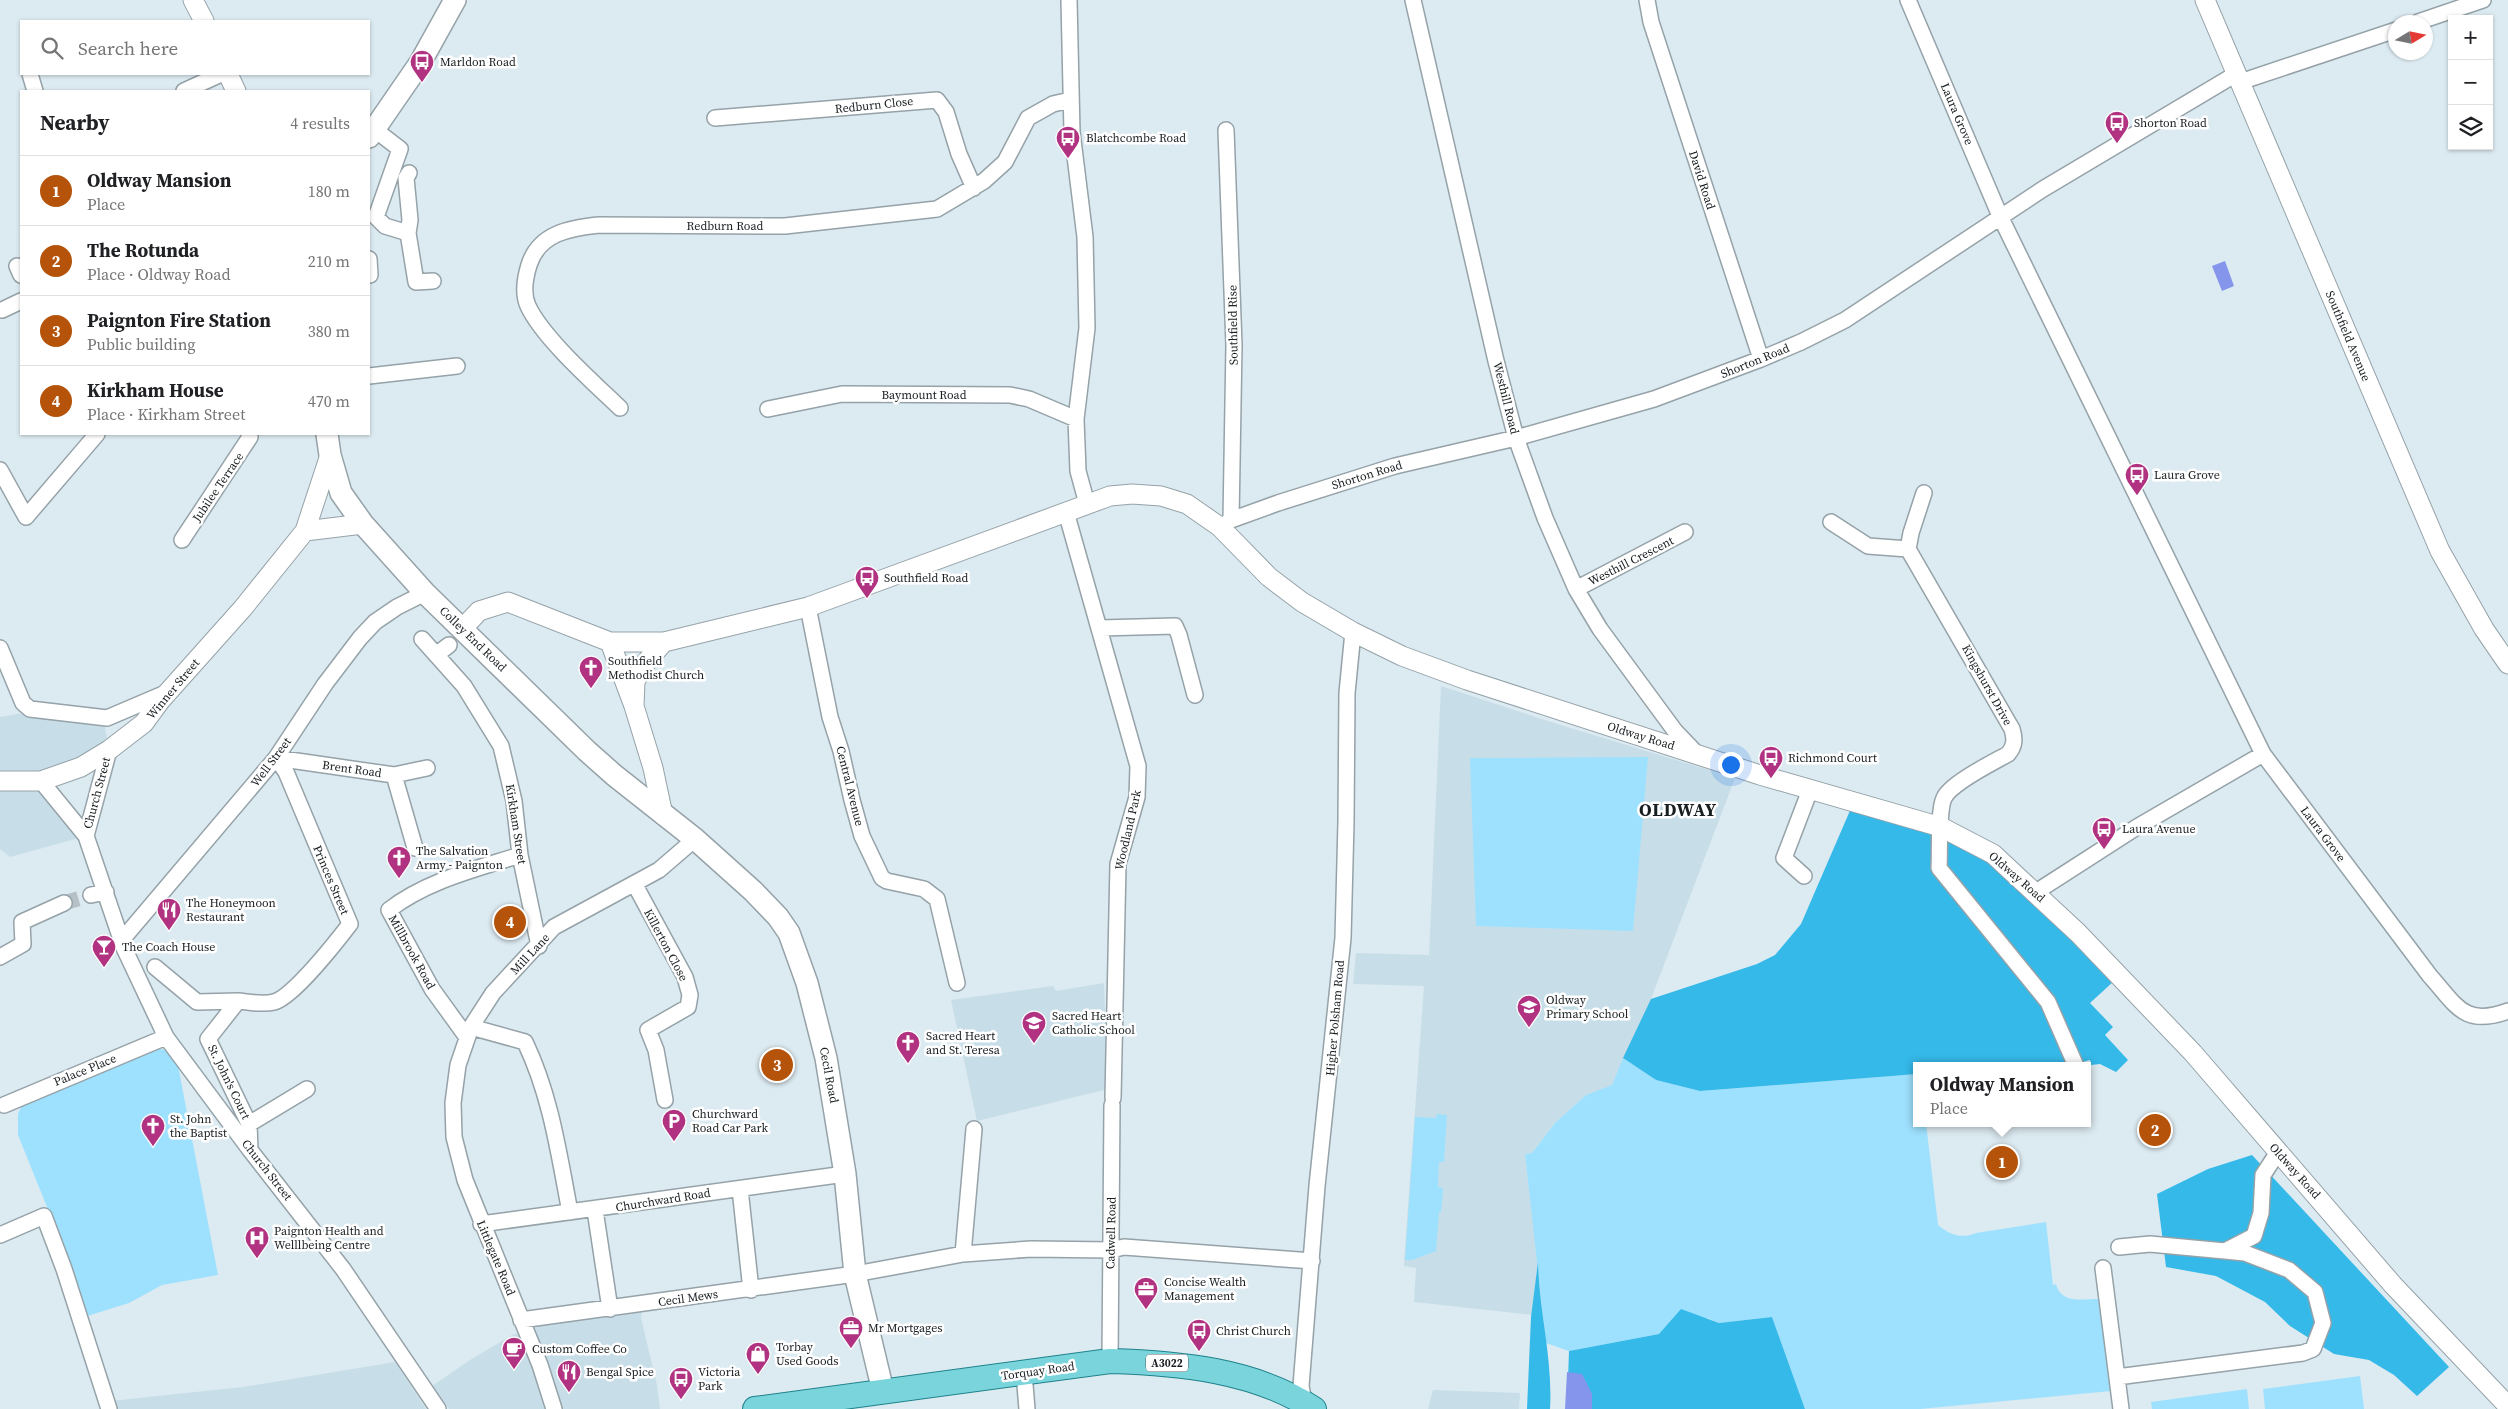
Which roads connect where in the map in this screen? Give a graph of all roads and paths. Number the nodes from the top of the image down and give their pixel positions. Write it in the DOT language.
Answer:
graph roads {
  1 [pos="193,0"];
  2 [pos="455,0"];
  3 [pos="1069,0"];
  4 [pos="1413,0"];
  5 [pos="1647,0"];
  6 [pos="1908,0"];
  7 [pos="2205,0"];
  8 [pos="2483,0"];
  9 [pos="2433,17"];
  10 [pos="203,20"];
  11 [pos="2388,32"];
  12 [pos="30,75"];
  13 [pos="219,75"];
  14 [pos="228,75"];
  15 [pos="2238,78"];
  16 [pos="35,90"];
  17 [pos="186,90"];
  18 [pos="236,90"];
  19 [pos="1070,100"];
  20 [pos="715,118"];
  21 [pos="1226,130"];
  22 [pos="371,133"];
  23 [pos="409,173"];
  24 [pos="974,188"];
  25 [pos="2000,216"];
  26 [pos="373,223"];
  27 [pos="408,233"];
  28 [pos="432,281"];
  29 [pos="20,301"];
  30 [pos="2,310"];
  31 [pos="1761,359"];
  32 [pos="458,366"];
  33 [pos="370,376"];
  34 [pos="620,408"];
  35 [pos="768,409"];
  36 [pos="1076,419"];
  37 [pos="96,435"];
  38 [pos="249,435"];
  39 [pos="327,435"];
  40 [pos="1516,438"];
  41 [pos="330,455"];
  42 [pos="0,470"];
  43 [pos="1924,493"];
  44 [pos="1087,504"];
  45 [pos="1066,512"];
  46 [pos="1831,522"];
  47 [pos="363,524"];
  48 [pos="1226,524"];
  49 [pos="305,531"];
  50 [pos="1685,532"];
  51 [pos="182,540"];
  52 [pos="1908,549"];
  53 [pos="1576,589"];
  54 [pos="425,593"];
  55 [pos="808,607"];
  56 [pos="463,628"];
  57 [pos="1100,628"];
  58 [pos="1353,632"];
  59 [pos="422,639"];
  60 [pos="610,642"];
  61 [pos="664,642"];
  62 [pos="449,646"];
  63 [pos="0,648"];
  64 [pos="436,655"];
  65 [pos="2508,664"];
  66 [pos="168,692"];
  67 [pos="1195,695"];
  68 [pos="634,706"];
  69 [pos="109,750"];
  70 [pos="1697,754"];
  71 [pos="2263,754"];
  72 [pos="276,758"];
  73 [pos="427,768"];
  74 [pos="394,775"];
  75 [pos="0,781"];
  76 [pos="41,781"];
  77 [pos="1810,790"];
  78 [pos="663,815"];
  79 [pos="1941,827"];
  80 [pos="86,836"];
  81 [pos="695,839"];
  82 [pos="415,848"];
  83 [pos="520,855"];
  84 [pos="1804,876"];
  85 [pos="635,885"];
  86 [pos="2036,892"];
  87 [pos="64,903"];
  88 [pos="121,942"];
  89 [pos="539,946"];
  90 [pos="0,957"];
  91 [pos="155,967"];
  92 [pos="957,983"];
  93 [pos="238,1002"];
  94 [pos="2508,1010"];
  95 [pos="469,1031"];
  96 [pos="166,1037"];
  97 [pos="2074,1062"];
  98 [pos="307,1089"];
  99 [pos="665,1100"];
  100 [pos="1113,1102"];
  101 [pos="453,1103"];
  102 [pos="4,1105"];
  103 [pos="249,1124"];
  104 [pos="974,1130"];
  105 [pos="250,1150"];
  106 [pos="2278,1152"];
  107 [pos="845,1174"];
  108 [pos="740,1189"];
  109 [pos="595,1210"];
  110 [pos="570,1212"];
  111 [pos="481,1224"];
  112 [pos="0,1235"];
  113 [pos="2119,1248"];
  114 [pos="1111,1250"];
  115 [pos="2225,1251"];
  116 [pos="963,1254"];
  117 [pos="1312,1261"];
  118 [pos="2103,1268"];
  119 [pos="855,1274"];
  120 [pos="751,1290"];
  121 [pos="610,1309"];
  122 [pos="521,1320"];
  123 [pos="1110,1361"];
  124 [pos="2117,1377"];
  125 [pos="1025,1380"];
  126 [pos="883,1391"];
  127 [pos="2508,1406"];
  128 [pos="1308,1407"];
  129 [pos="109,1409"];
  130 [pos="438,1409"];
  131 [pos="554,1409"];
  132 [pos="755,1409"];
  133 [pos="1027,1409"];
  134 [pos="2121,1409"];
  1 -- 10 [label="street"];
  2 -- 22 [label="main road"];
  3 -- 19 [label="street"];
  4 -- 40 [label="street, Westhill Road"];
  5 -- 31 [label="street, David Road"];
  6 -- 25 [label="street, Laura Grove"];
  7 -- 15 [label="street, Southfield Avenue"];
  8 -- 9 [label="street"];
  11 -- 15 [label="street, Shorton Road"];
  12 -- 16 [label="street"];
  13 -- 17 [label="street"];
  14 -- 18 [label="street"];
  15 -- 25 [label="street, Shorton Road"];
  15 -- 65 [label="street, Southfield Avenue"];
  19 -- 24 [label="street, Redburn Road"];
  19 -- 36 [label="street"];
  20 -- 24 [label="street, Redburn Close"];
  21 -- 48 [label="street, Southfield Rise"];
  22 -- 26 [label="street"];
  23 -- 27 [label="street"];
  24 -- 34 [label="street, Redburn Road"];
  25 -- 31 [label="street, Shorton Road"];
  25 -- 71 [label="street, Laura Grove"];
  26 -- 27 [label="street"];
  27 -- 28 [label="street"];
  29 -- 30 [label="street"];
  31 -- 40 [label="street, Shorton Road"];
  32 -- 33 [label="street"];
  35 -- 36 [label="street, Baymount Road"];
  36 -- 44 [label="street"];
  37 -- 42 [label="street"];
  38 -- 51 [label="street, Jubilee Terrace"];
  39 -- 41 [label="main road, Colley End Road"];
  40 -- 48 [label="street, Shorton Road"];
  40 -- 53 [label="street, Westhill Road"];
  41 -- 47 [label="main road, Colley End Road"];
  41 -- 49 [label="street, Winner Street"];
  43 -- 52 [label="street"];
  44 -- 45 [label="street"];
  44 -- 48 [label="street"];
  45 -- 55 [label="street"];
  45 -- 57 [label="street, Woodland Park"];
  46 -- 52 [label="street"];
  47 -- 49 [label="street"];
  47 -- 54 [label="main road, Colley End Road"];
  48 -- 58 [label="street, Oldway Road"];
  49 -- 66 [label="street, Winner Street"];
  50 -- 53 [label="street, Westhill Crescent"];
  52 -- 79 [label="street, Kingshurst Drive"];
  53 -- 70 [label="street, Westhill Road"];
  54 -- 56 [label="main road, Colley End Road"];
  54 -- 72 [label="street, Well Street"];
  55 -- 61 [label="street"];
  55 -- 92 [label="street, Central Avenue"];
  56 -- 60 [label="street"];
  56 -- 78 [label="main road, Colley End Road"];
  57 -- 67 [label="street"];
  57 -- 100 [label="street, Woodland Park"];
  58 -- 70 [label="street, Oldway Road"];
  58 -- 117 [label="street, Higher Polsham Road"];
  59 -- 64 [label="street, Kirkham Street"];
  60 -- 61 [label="street"];
  60 -- 68 [label="street"];
  61 -- 68 [label="street"];
  62 -- 64 [label="street"];
  63 -- 66 [label="street"];
  64 -- 83 [label="street, Kirkham Street"];
  66 -- 69 [label="street, Winner Street"];
  68 -- 78 [label="street"];
  69 -- 76 [label="street, Winner Street"];
  69 -- 80 [label="street, Church Street"];
  70 -- 77 [label="street, Oldway Road"];
  71 -- 86 [label="street"];
  71 -- 94 [label="street, Laura Grove"];
  72 -- 74 [label="street, Brent Road"];
  72 -- 88 [label="street, Well Street"];
  72 -- 93 [label="street, Princes Street"];
  73 -- 74 [label="street, Brent Road"];
  74 -- 82 [label="street"];
  75 -- 76 [label="street, Winner Street"];
  76 -- 80 [label="street, Church Street"];
  77 -- 79 [label="street, Oldway Road"];
  77 -- 84 [label="street"];
  78 -- 81 [label="main road, Cecil Road"];
  79 -- 86 [label="street, Oldway Road"];
  79 -- 97 [label="street"];
  80 -- 88 [label="street, Church Street"];
  81 -- 85 [label="street, Mill Lane"];
  81 -- 107 [label="main road, Cecil Road"];
  83 -- 89 [label="street, Kirkham Street"];
  83 -- 95 [label="street, Millbrook Road"];
  85 -- 89 [label="street, Mill Lane"];
  85 -- 99 [label="street, Killerton Close"];
  86 -- 106 [label="street, Oldway Road"];
  87 -- 90 [label="street"];
  88 -- 96 [label="street, Church Street"];
  89 -- 95 [label="street, Mill Lane"];
  91 -- 93 [label="street"];
  93 -- 103 [label="street, St. John's Court"];
  95 -- 101 [label="street, Mill Lane"];
  95 -- 110 [label="street"];
  96 -- 102 [label="street, Palace Place"];
  96 -- 105 [label="street, Church Street"];
  98 -- 103 [label="street"];
  100 -- 114 [label="street, Cadwell Road"];
  101 -- 111 [label="street, Littlegate Road"];
  103 -- 105 [label="street, St. John's Court"];
  104 -- 116 [label="street"];
  105 -- 130 [label="street, Church Street"];
  106 -- 115 [label="street"];
  106 -- 127 [label="street, Oldway Road"];
  107 -- 108 [label="street, Churchward Road"];
  107 -- 119 [label="main road, Cecil Road"];
  108 -- 109 [label="street, Churchward Road"];
  108 -- 120 [label="street"];
  109 -- 110 [label="street, Churchward Road"];
  109 -- 121 [label="street"];
  110 -- 111 [label="street, Churchward Road"];
  111 -- 122 [label="street, Littlegate Road"];
  112 -- 129 [label="street"];
  113 -- 115 [label="street"];
  114 -- 116 [label="street, Cecil Mews"];
  114 -- 117 [label="street, Cecil Mews"];
  114 -- 123 [label="street, Cadwell Road"];
  115 -- 124 [label="street"];
  116 -- 119 [label="street, Cecil Mews"];
  117 -- 128 [label="street, Higher Polsham Road"];
  118 -- 124 [label="street"];
  119 -- 120 [label="street, Cecil Mews"];
  119 -- 126 [label="main road, Cecil Road"];
  120 -- 121 [label="street, Cecil Mews"];
  121 -- 122 [label="street, Cecil Mews"];
  122 -- 131 [label="street, Littlegate Road"];
  123 -- 125 [label="main road, Torquay Road / A3022"];
  123 -- 128 [label="main road, Torquay Road / A3022"];
  124 -- 134 [label="street"];
  125 -- 126 [label="main road, Torquay Road / A3022"];
  125 -- 133 [label="street"];
  126 -- 132 [label="main road, Torquay Road / A3022"];
}
